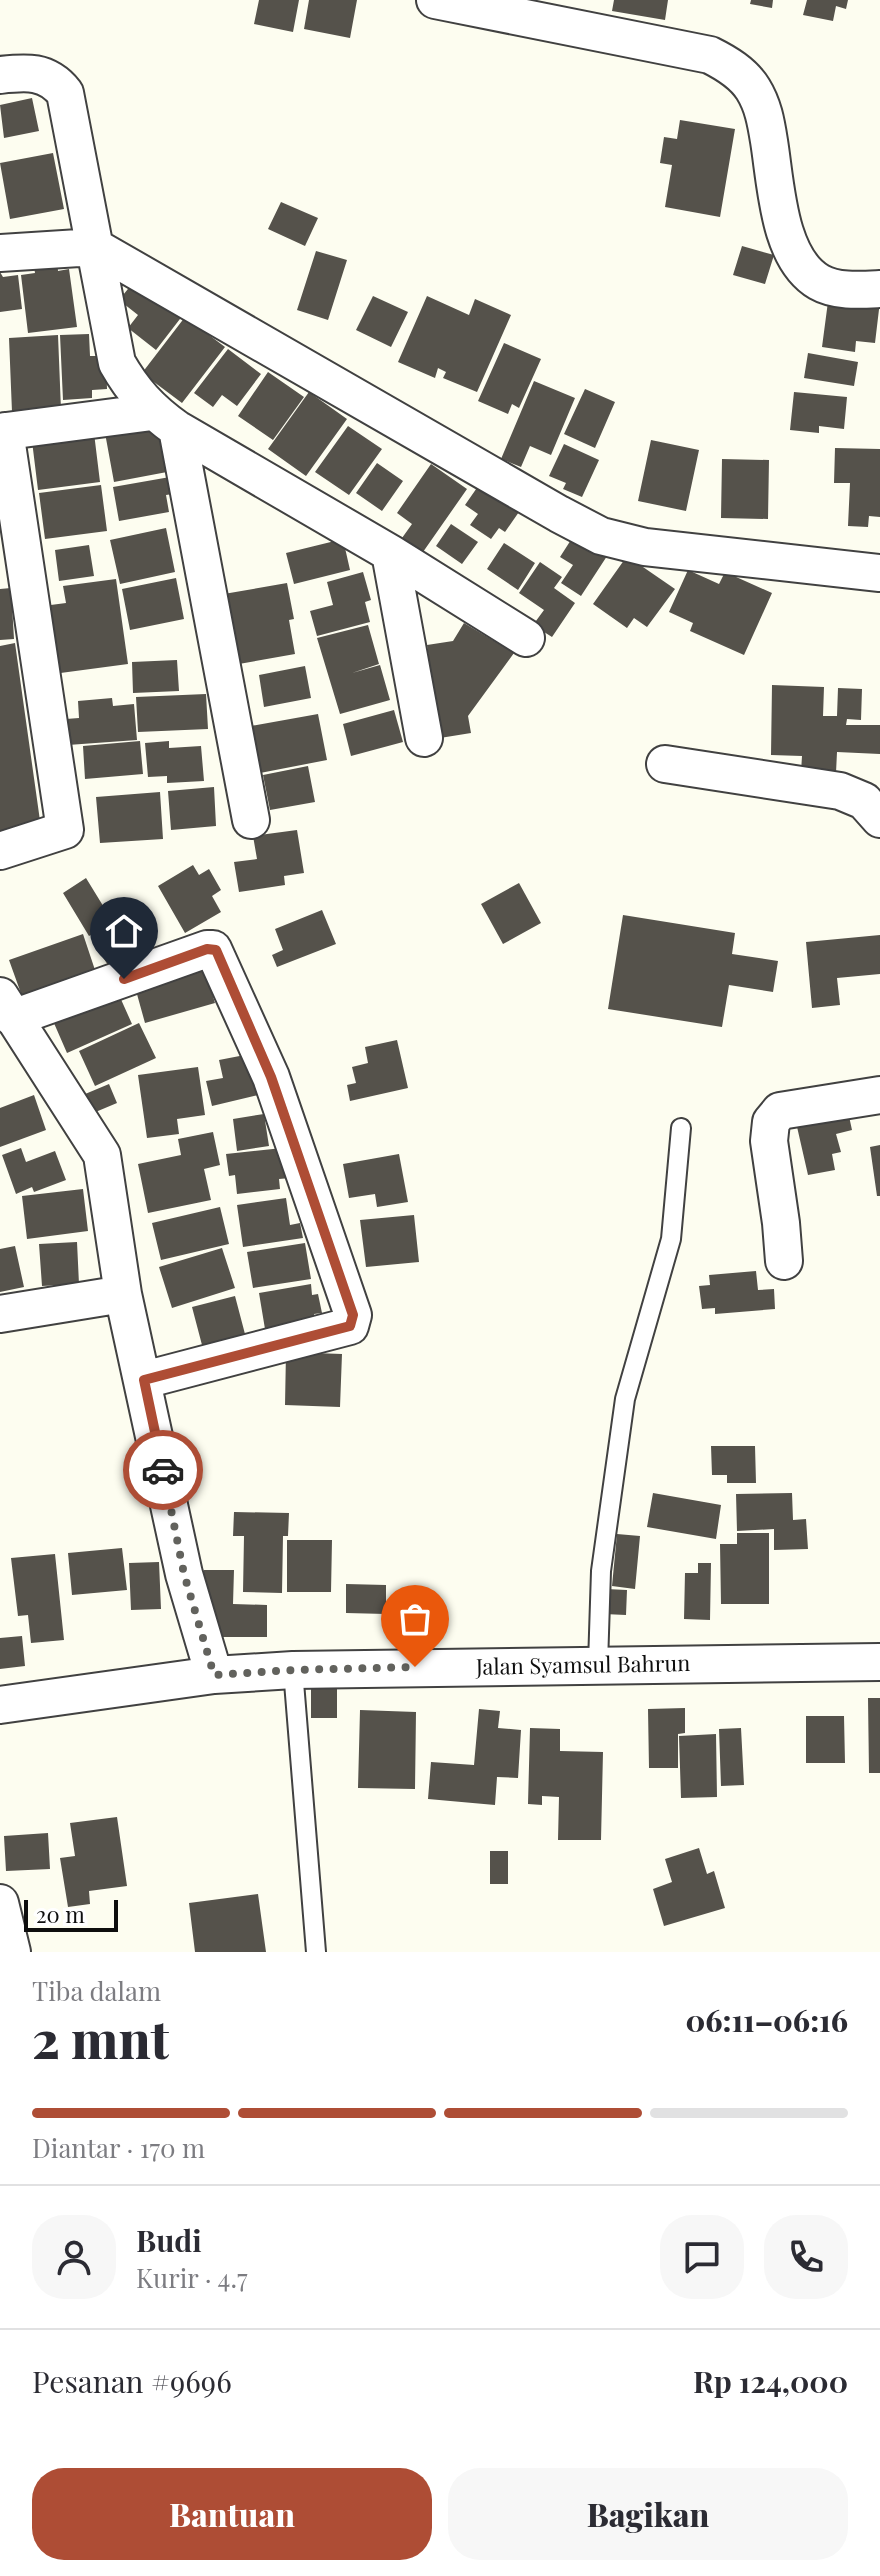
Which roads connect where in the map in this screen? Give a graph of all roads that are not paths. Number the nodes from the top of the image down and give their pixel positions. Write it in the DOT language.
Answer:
graph roads {
  1 [pos="435,0"];
  2 [pos="0,75"];
  3 [pos="95,247"];
  4 [pos="0,253"];
  5 [pos="880,289"];
  6 [pos="164,420"];
  7 [pos="3,432"];
  8 [pos="390,553"];
  9 [pos="880,573"];
  10 [pos="526,638"];
  11 [pos="424,738"];
  12 [pos="665,764"];
  13 [pos="880,819"];
  14 [pos="251,820"];
  15 [pos="0,851"];
  16 [pos="7,1007"];
  17 [pos="880,1095"];
  18 [pos="681,1128"];
  19 [pos="784,1261"];
  20 [pos="123,1294"];
  21 [pos="0,1314"];
  22 [pos="144,1380"];
  23 [pos="880,1662"];
  24 [pos="598,1664"];
  25 [pos="293,1670"];
  26 [pos="214,1675"];
  27 [pos="0,1705"];
  28 [pos="0,1903"];
  29 [pos="12,1952"];
  30 [pos="316,1952"];
  1 -- 5 [label="street"];
  2 -- 3 [label="street"];
  3 -- 4 [label="street"];
  3 -- 6 [label="street"];
  3 -- 9 [label="street"];
  6 -- 7 [label="street"];
  6 -- 8 [label="street"];
  6 -- 14 [label="street"];
  7 -- 15 [label="street"];
  8 -- 10 [label="street"];
  8 -- 11 [label="street"];
  12 -- 13 [label="street"];
  16 -- 20 [label="street"];
  16 -- 22 [label="street"];
  17 -- 19 [label="street"];
  18 -- 24 [label="lane"];
  20 -- 21 [label="street"];
  20 -- 22 [label="street"];
  22 -- 26 [label="street"];
  23 -- 24 [label="street, Jalan Syamsul Bahrun"];
  24 -- 25 [label="street, Jalan Syamsul Bahrun"];
  25 -- 26 [label="street, Jalan Syamsul Bahrun"];
  25 -- 30 [label="lane"];
  26 -- 27 [label="street, Jalan Syamsul Bahrun"];
  28 -- 29 [label="street"];
}
